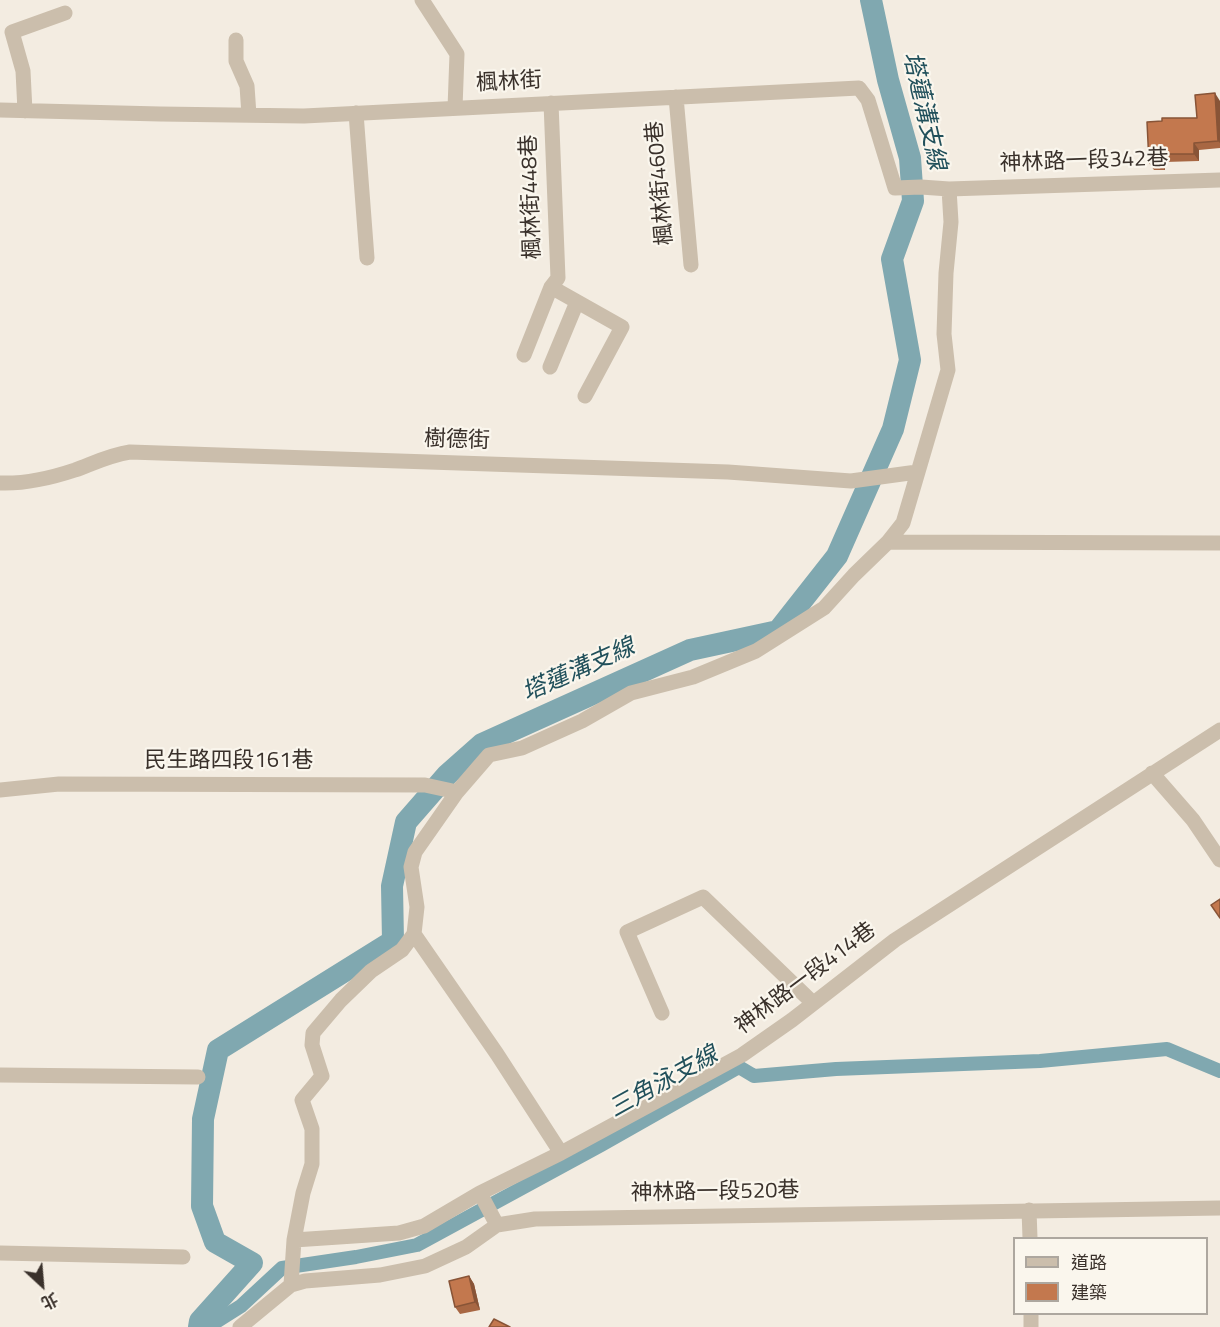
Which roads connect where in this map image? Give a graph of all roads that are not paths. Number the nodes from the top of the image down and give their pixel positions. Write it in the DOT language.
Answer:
graph roads {
  1 [pos="422,0"];
  2 [pos="65,13"];
  3 [pos="236,40"];
  4 [pos="676,97"];
  5 [pos="551,103"];
  6 [pos="455,108"];
  7 [pos="0,110"];
  8 [pos="25,111"];
  9 [pos="356,113"];
  10 [pos="249,115"];
  11 [pos="1220,180"];
  12 [pos="949,189"];
  13 [pos="366,258"];
  14 [pos="691,265"];
  15 [pos="551,287"];
  16 [pos="577,302"];
  17 [pos="524,355"];
  18 [pos="550,367"];
  19 [pos="585,396"];
  20 [pos="917,472"];
  21 [pos="0,483"];
  22 [pos="888,542"];
  23 [pos="1220,543"];
  24 [pos="1220,730"];
  25 [pos="1152,773"];
  26 [pos="0,790"];
  27 [pos="457,792"];
  28 [pos="1220,860"];
  29 [pos="414,934"];
  30 [pos="813,1003"];
  31 [pos="662,1013"];
  32 [pos="0,1075"];
  33 [pos="198,1077"];
  34 [pos="561,1153"];
  35 [pos="480,1193"];
  36 [pos="1220,1208"];
  37 [pos="1029,1210"];
  38 [pos="497,1225"];
  39 [pos="1030,1237"];
  40 [pos="294,1240"];
  41 [pos="0,1253"];
  42 [pos="183,1257"];
  43 [pos="291,1285"];
  44 [pos="240,1327"];
  1 -- 6 [label="street"];
  2 -- 8 [label="street"];
  3 -- 10 [label="street"];
  4 -- 5 [label="street, 楓林街"];
  4 -- 12 [label="street, 楓林街"];
  4 -- 14 [label="street, 楓林街460巷"];
  5 -- 6 [label="street, 楓林街"];
  5 -- 15 [label="street, 楓林街448巷"];
  6 -- 9 [label="street, 楓林街"];
  7 -- 8 [label="street, 楓林街"];
  8 -- 10 [label="street, 楓林街"];
  9 -- 10 [label="street, 楓林街"];
  9 -- 13 [label="street"];
  11 -- 12 [label="street, 神林路一段342巷"];
  12 -- 20 [label="street"];
  15 -- 16 [label="street, 楓林街448巷"];
  15 -- 17 [label="street, 楓林街448巷"];
  16 -- 18 [label="street"];
  16 -- 19 [label="street, 楓林街448巷"];
  20 -- 21 [label="street, 樹德街"];
  20 -- 22 [label="street"];
  22 -- 23 [label="street"];
  22 -- 27 [label="street"];
  24 -- 25 [label="street, 神林路一段414巷"];
  25 -- 28 [label="street"];
  25 -- 30 [label="street, 神林路一段414巷"];
  26 -- 27 [label="street, 民生路四段161巷"];
  27 -- 29 [label="street"];
  29 -- 34 [label="street"];
  29 -- 40 [label="street"];
  30 -- 31 [label="street"];
  30 -- 34 [label="street, 神林路一段414巷"];
  32 -- 33 [label="street"];
  34 -- 35 [label="street, 神林路一段414巷"];
  35 -- 38 [label="street"];
  35 -- 40 [label="street, 神林路一段414巷"];
  36 -- 37 [label="street, 神林路一段520巷"];
  37 -- 38 [label="street, 神林路一段520巷"];
  37 -- 39 [label="street"];
  38 -- 43 [label="street, 神林路一段520巷"];
  40 -- 43 [label="street"];
  41 -- 42 [label="street"];
  43 -- 44 [label="street, 神林路一段520巷"];
}
